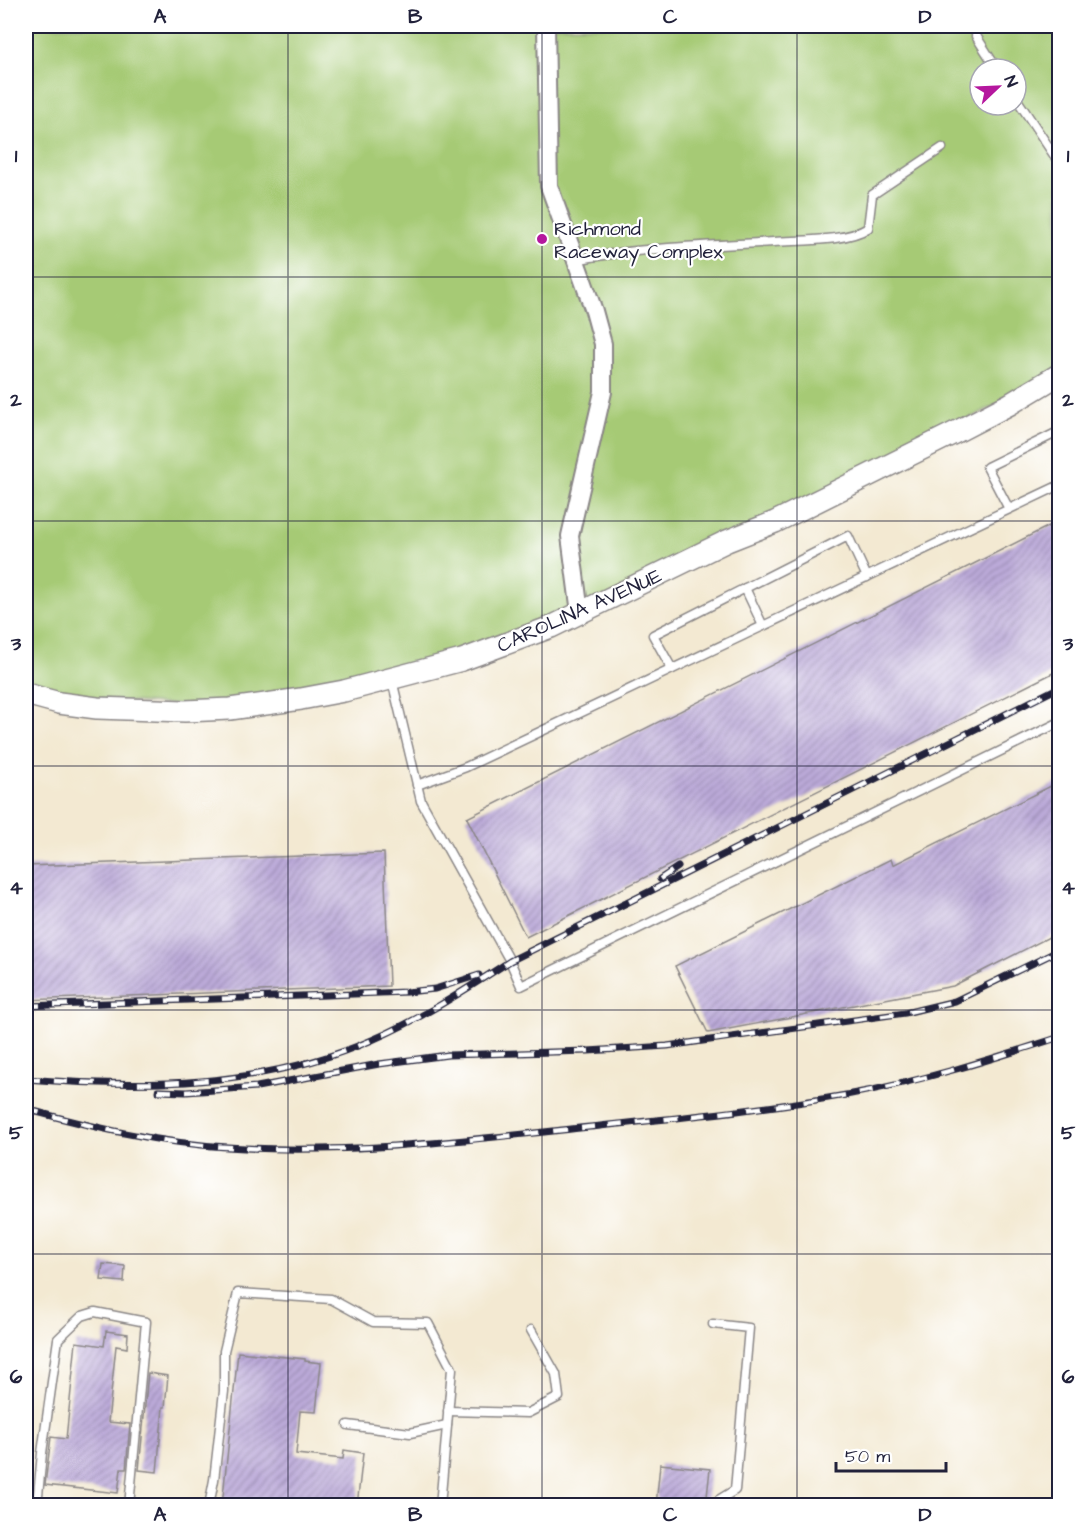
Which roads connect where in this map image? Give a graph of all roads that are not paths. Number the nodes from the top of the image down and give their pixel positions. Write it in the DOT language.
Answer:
graph roads {
  1 [pos="546,26"];
  2 [pos="981,26"];
  3 [pos="989,57"];
  4 [pos="1028,116"];
  5 [pos="942,148"];
  6 [pos="1059,164"];
  7 [pos="576,260"];
  8 [pos="1059,374"];
  9 [pos="1059,431"];
  10 [pos="1059,485"];
  11 [pos="1009,509"];
  12 [pos="867,577"];
  13 [pos="745,588"];
  14 [pos="580,613"];
  15 [pos="763,626"];
  16 [pos="672,669"];
  17 [pos="392,680"];
  18 [pos="26,694"];
  19 [pos="1059,722"];
  20 [pos="417,785"];
  21 [pos="713,1324"];
  22 [pos="531,1330"];
  23 [pos="448,1411"];
  24 [pos="348,1425"];
  25 [pos="447,1425"];
  26 [pos="37,1506"];
  27 [pos="129,1506"];
  28 [pos="209,1506"];
  29 [pos="440,1506"];
  30 [pos="717,1506"];
  1 -- 7 [label="street"];
  2 -- 3 [label="lane"];
  4 -- 6 [label="lane"];
  5 -- 7 [label="lane"];
  7 -- 14 [label="street"];
  8 -- 14 [label="street, CAROLINA AVENUE"];
  9 -- 11 [label="lane"];
  10 -- 11 [label="lane"];
  11 -- 12 [label="lane"];
  12 -- 13 [label="lane"];
  12 -- 15 [label="lane"];
  13 -- 15 [label="lane"];
  13 -- 16 [label="lane"];
  14 -- 17 [label="street, CAROLINA AVENUE"];
  15 -- 16 [label="lane"];
  16 -- 20 [label="lane"];
  17 -- 18 [label="street, CAROLINA AVENUE"];
  17 -- 20 [label="lane"];
  19 -- 20 [label="lane"];
  21 -- 30 [label="lane"];
  22 -- 23 [label="lane"];
  23 -- 25 [label="lane"];
  23 -- 28 [label="lane"];
  24 -- 25 [label="lane"];
  25 -- 29 [label="lane"];
  26 -- 27 [label="lane"];
}
